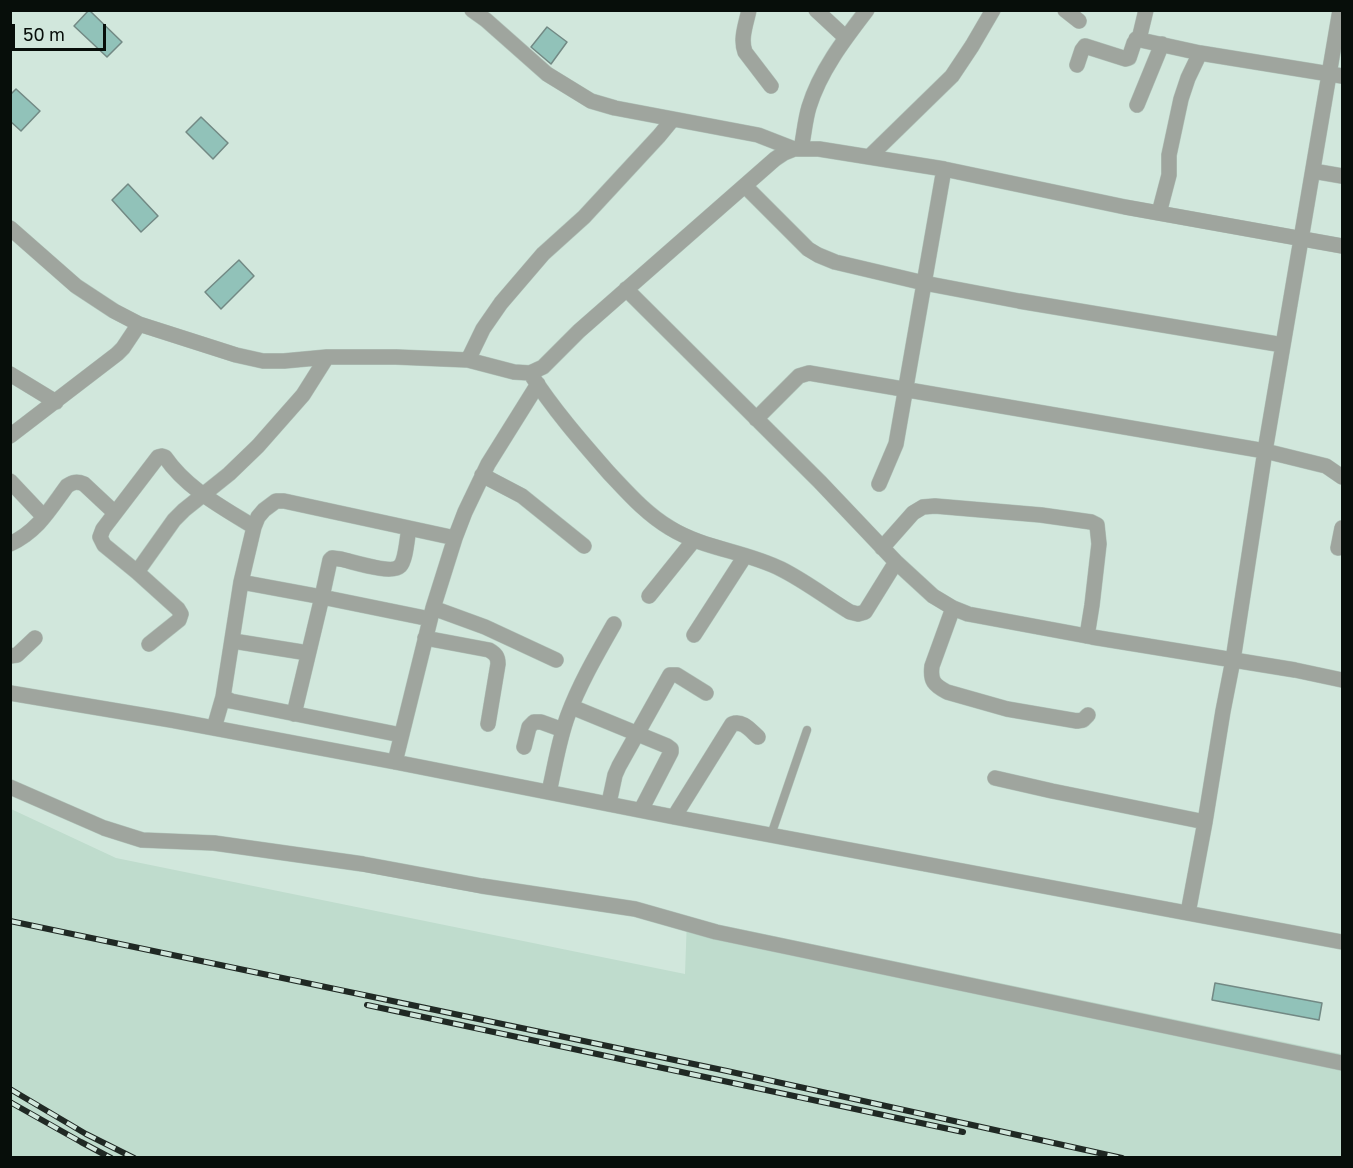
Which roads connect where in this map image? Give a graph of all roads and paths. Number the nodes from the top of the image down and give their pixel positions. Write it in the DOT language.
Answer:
graph roads {
  1 [pos="472,10"];
  2 [pos="749,10"];
  3 [pos="816,10"];
  4 [pos="867,10"];
  5 [pos="993,10"];
  6 [pos="1065,10"];
  7 [pos="1146,10"];
  8 [pos="1079,21"];
  9 [pos="1340,21"];
  10 [pos="845,37"];
  11 [pos="1136,39"];
  12 [pos="1162,44"];
  13 [pos="1200,53"];
  14 [pos="1077,65"];
  15 [pos="1336,76"];
  16 [pos="771,86"];
  17 [pos="1137,105"];
  18 [pos="673,119"];
  19 [pos="798,149"];
  20 [pos="869,157"];
  21 [pos="944,169"];
  22 [pos="1313,171"];
  23 [pos="1342,176"];
  24 [pos="745,186"];
  25 [pos="1159,213"];
  26 [pos="10,228"];
  27 [pos="1301,239"];
  28 [pos="1342,246"];
  29 [pos="924,283"];
  30 [pos="626,289"];
  31 [pos="139,324"];
  32 [pos="1283,345"];
  33 [pos="327,357"];
  34 [pos="468,360"];
  35 [pos="10,374"];
  36 [pos="534,379"];
  37 [pos="904,390"];
  38 [pos="56,402"];
  39 [pos="756,419"];
  40 [pos="10,436"];
  41 [pos="1265,450"];
  42 [pos="482,475"];
  43 [pos="1342,477"];
  44 [pos="10,481"];
  45 [pos="879,484"];
  46 [pos="203,495"];
  47 [pos="115,513"];
  48 [pos="44,517"];
  49 [pos="254,527"];
  50 [pos="1342,528"];
  51 [pos="409,529"];
  52 [pos="455,538"];
  53 [pos="694,540"];
  54 [pos="10,544"];
  55 [pos="584,546"];
  56 [pos="882,548"];
  57 [pos="1338,548"];
  58 [pos="745,556"];
  59 [pos="896,562"];
  60 [pos="137,572"];
  61 [pos="241,582"];
  62 [pos="649,596"];
  63 [pos="321,597"];
  64 [pos="954,608"];
  65 [pos="432,614"];
  66 [pos="614,624"];
  67 [pos="694,635"];
  68 [pos="1087,636"];
  69 [pos="35,638"];
  70 [pos="425,638"];
  71 [pos="233,641"];
  72 [pos="149,644"];
  73 [pos="308,653"];
  74 [pos="10,656"];
  75 [pos="556,660"];
  76 [pos="1233,660"];
  77 [pos="1342,680"];
  78 [pos="10,693"];
  79 [pos="706,693"];
  80 [pos="223,697"];
  81 [pos="572,707"];
  82 [pos="294,714"];
  83 [pos="1088,715"];
  84 [pos="488,724"];
  85 [pos="214,728"];
  86 [pos="563,730"];
  87 [pos="807,730"];
  88 [pos="638,734"];
  89 [pos="401,735"];
  90 [pos="758,738"];
  91 [pos="524,747"];
  92 [pos="395,762"];
  93 [pos="995,778"];
  94 [pos="10,787"];
  95 [pos="549,792"];
  96 [pos="609,803"];
  97 [pos="641,810"];
  98 [pos="674,817"];
  99 [pos="1205,822"];
  100 [pos="771,835"];
  101 [pos="1188,913"];
  102 [pos="1342,942"];
  103 [pos="1342,1063"];
  1 -- 18 [label="street"];
  2 -- 16 [label="street"];
  3 -- 10 [label="street"];
  4 -- 10 [label="street"];
  5 -- 20 [label="street"];
  6 -- 8 [label="street"];
  7 -- 11 [label="street"];
  9 -- 15 [label="street"];
  10 -- 19 [label="street"];
  11 -- 12 [label="street"];
  11 -- 14 [label="street"];
  12 -- 13 [label="street"];
  12 -- 17 [label="street"];
  13 -- 15 [label="street"];
  13 -- 25 [label="street"];
  15 -- 22 [label="street"];
  18 -- 19 [label="street"];
  18 -- 34 [label="street"];
  19 -- 20 [label="street"];
  19 -- 24 [label="street"];
  20 -- 21 [label="street"];
  21 -- 25 [label="street"];
  21 -- 29 [label="street"];
  22 -- 23 [label="street"];
  22 -- 27 [label="street"];
  24 -- 29 [label="street"];
  24 -- 30 [label="street"];
  25 -- 27 [label="street"];
  26 -- 31 [label="street"];
  27 -- 28 [label="street"];
  27 -- 32 [label="street"];
  29 -- 32 [label="street"];
  29 -- 37 [label="street"];
  30 -- 36 [label="street"];
  30 -- 39 [label="street"];
  31 -- 33 [label="street"];
  31 -- 38 [label="street"];
  32 -- 41 [label="street"];
  33 -- 34 [label="street"];
  33 -- 46 [label="street"];
  34 -- 36 [label="street"];
  35 -- 38 [label="street"];
  36 -- 42 [label="street"];
  36 -- 53 [label="street"];
  37 -- 39 [label="street"];
  37 -- 41 [label="street"];
  37 -- 45 [label="street"];
  38 -- 40 [label="street"];
  39 -- 56 [label="street"];
  41 -- 43 [label="street"];
  41 -- 76 [label="street"];
  42 -- 52 [label="street"];
  42 -- 55 [label="street"];
  44 -- 48 [label="street"];
  46 -- 47 [label="street"];
  46 -- 49 [label="street"];
  46 -- 60 [label="street"];
  47 -- 48 [label="street"];
  47 -- 60 [label="street"];
  48 -- 54 [label="street"];
  49 -- 51 [label="street"];
  49 -- 61 [label="street"];
  50 -- 57 [label="street"];
  51 -- 52 [label="street"];
  51 -- 63 [label="street"];
  52 -- 65 [label="street"];
  53 -- 58 [label="street"];
  53 -- 62 [label="street"];
  56 -- 59 [label="street"];
  56 -- 68 [label="street"];
  58 -- 59 [label="street"];
  58 -- 67 [label="street"];
  59 -- 64 [label="street"];
  60 -- 72 [label="street"];
  61 -- 63 [label="street"];
  61 -- 71 [label="street"];
  63 -- 65 [label="street"];
  63 -- 73 [label="street"];
  64 -- 68 [label="street"];
  64 -- 83 [label="street"];
  65 -- 70 [label="street"];
  65 -- 75 [label="street"];
  66 -- 81 [label="street"];
  68 -- 76 [label="street"];
  69 -- 74 [label="street"];
  70 -- 84 [label="street"];
  70 -- 89 [label="street"];
  71 -- 73 [label="street"];
  71 -- 80 [label="street"];
  73 -- 82 [label="street"];
  76 -- 77 [label="street"];
  76 -- 99 [label="street"];
  78 -- 85 [label="street"];
  79 -- 88 [label="street"];
  80 -- 82 [label="street"];
  80 -- 85 [label="street"];
  81 -- 86 [label="street"];
  81 -- 88 [label="street"];
  82 -- 89 [label="street"];
  85 -- 92 [label="street"];
  86 -- 91 [label="street"];
  86 -- 95 [label="street"];
  87 -- 100 [label="lane"];
  88 -- 96 [label="street"];
  88 -- 97 [label="street"];
  89 -- 92 [label="street"];
  90 -- 98 [label="street"];
  92 -- 95 [label="street"];
  93 -- 99 [label="street"];
  94 -- 103 [label="street"];
  95 -- 96 [label="street"];
  96 -- 97 [label="street"];
  97 -- 98 [label="street"];
  98 -- 100 [label="street"];
  99 -- 101 [label="street"];
  100 -- 101 [label="street"];
  101 -- 102 [label="street"];
}
